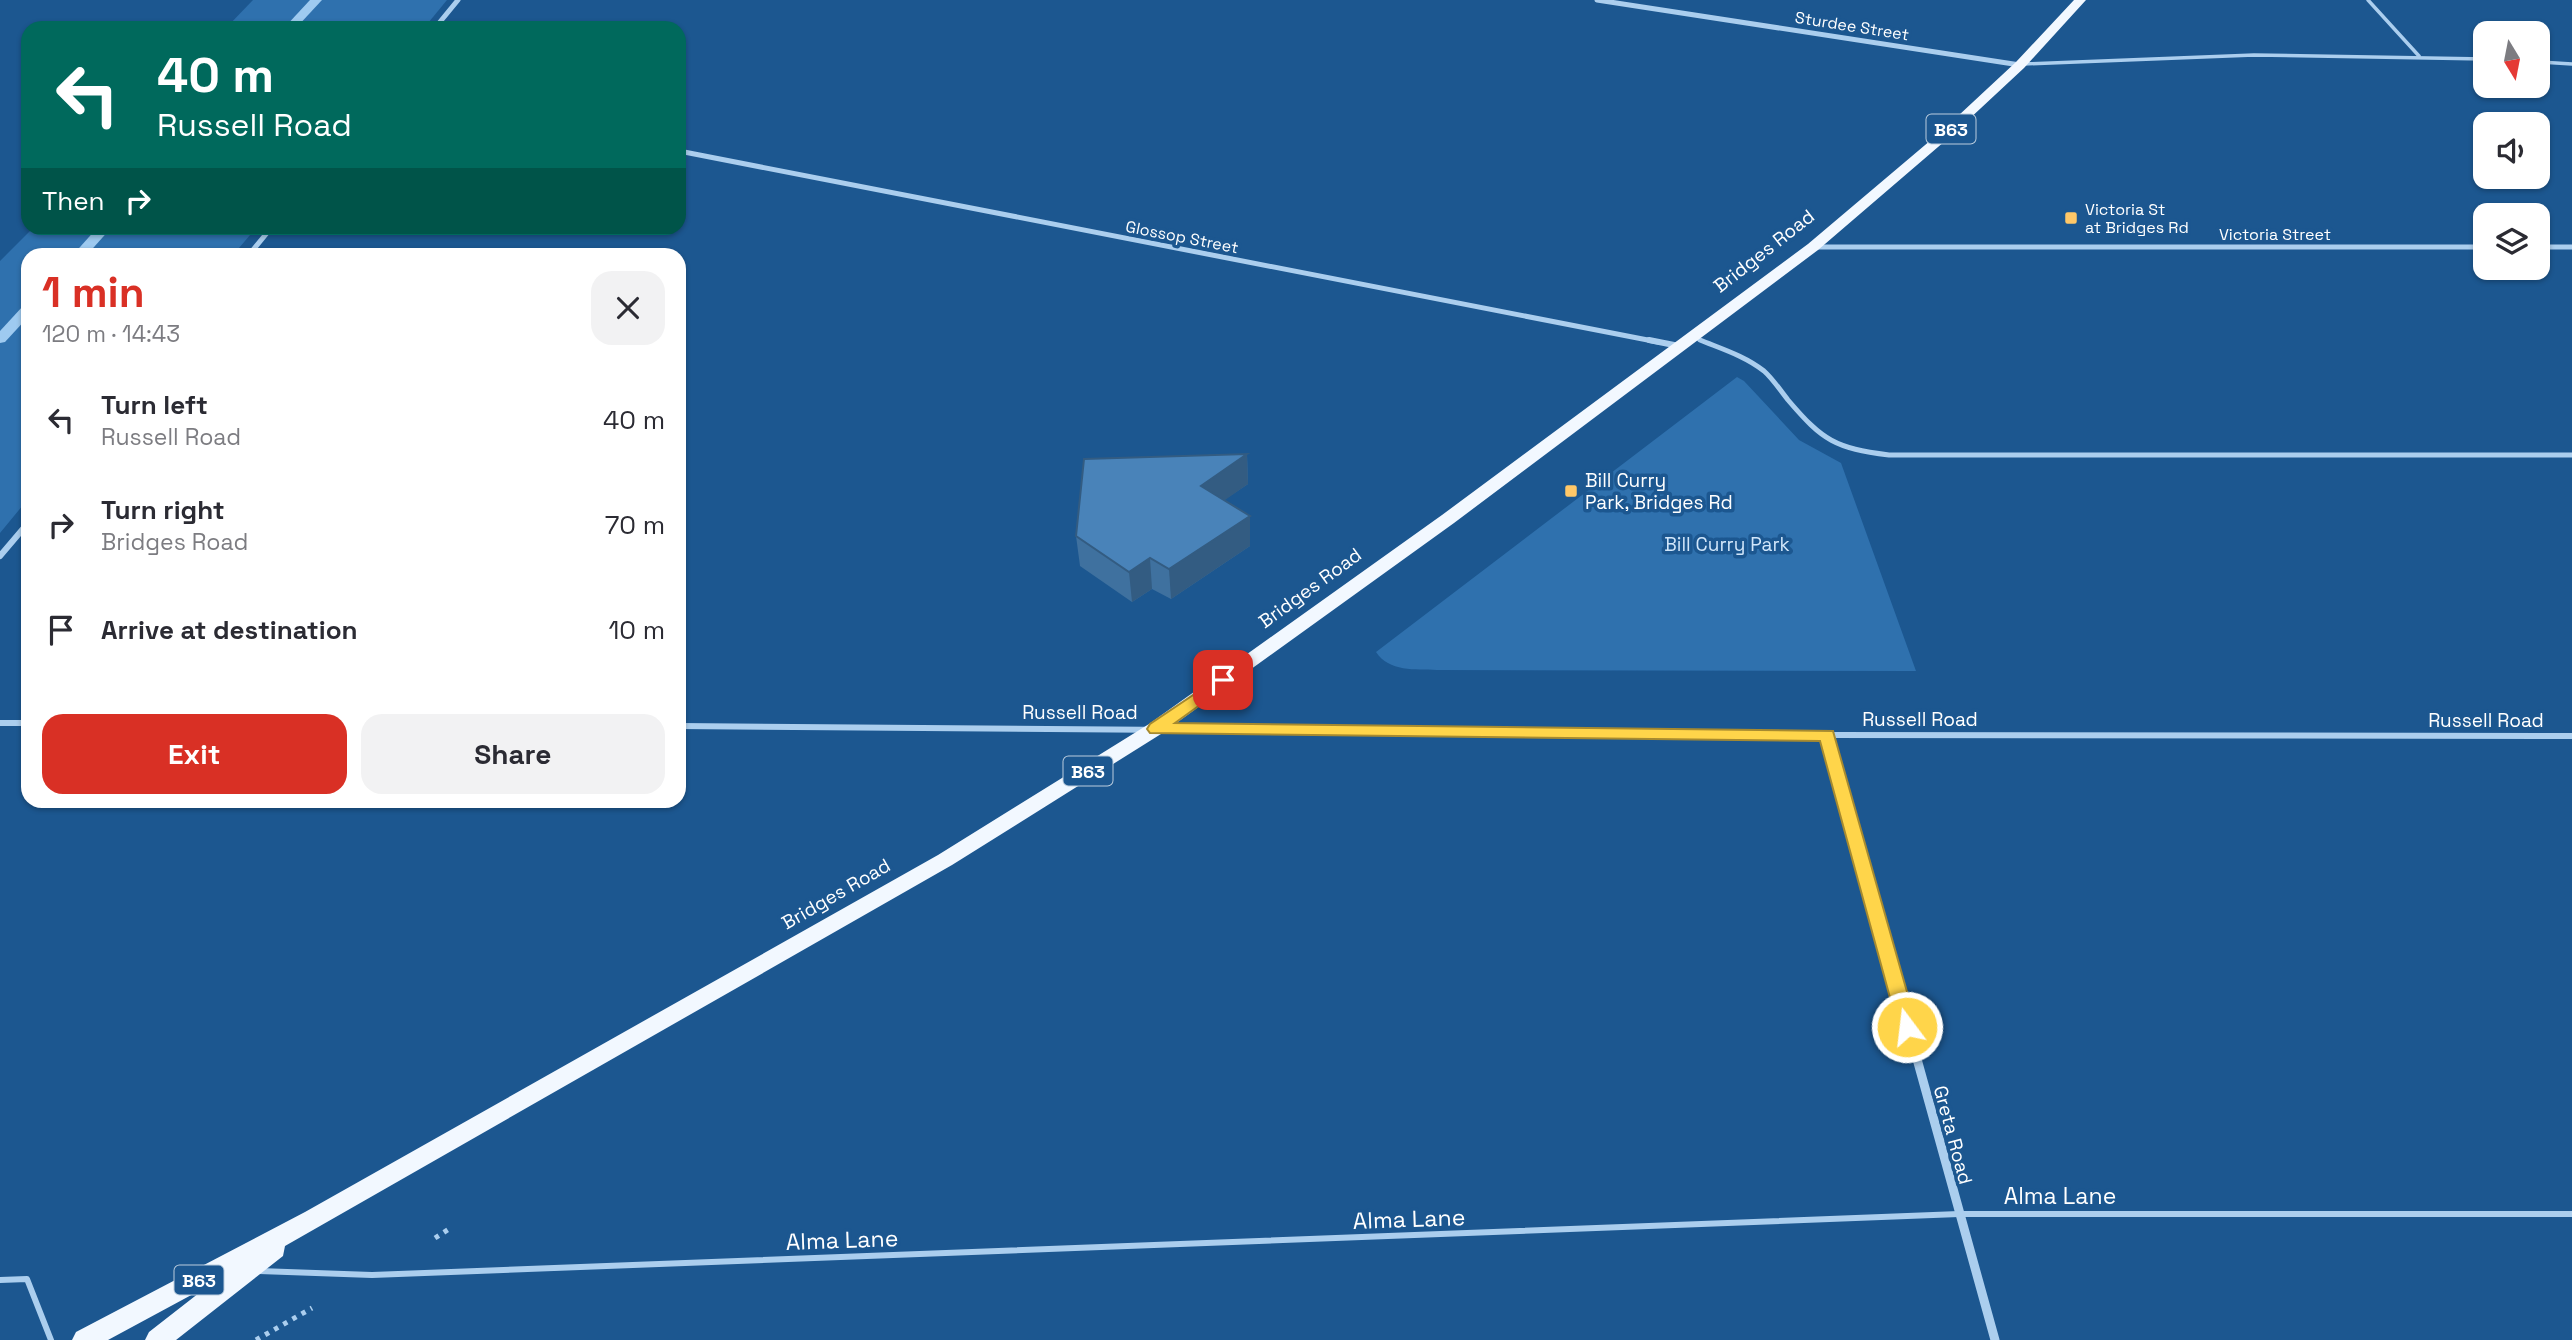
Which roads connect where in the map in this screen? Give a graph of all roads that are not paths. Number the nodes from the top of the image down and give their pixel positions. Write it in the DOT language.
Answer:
graph roads {
  1 [pos="458,0"];
  2 [pos="1597,0"];
  3 [pos="2080,0"];
  4 [pos="2368,0"];
  5 [pos="441,21"];
  6 [pos="2419,56"];
  7 [pos="2473,58"];
  8 [pos="2550,63"];
  9 [pos="2572,64"];
  10 [pos="2020,65"];
  11 [pos="686,152"];
  12 [pos="1813,247"];
  13 [pos="2473,247"];
  14 [pos="2550,247"];
  15 [pos="2572,247"];
  16 [pos="1686,342"];
  17 [pos="2572,455"];
  18 [pos="21,531"];
  19 [pos="0,556"];
  20 [pos="0,723"];
  21 [pos="21,723"];
  22 [pos="686,726"];
  23 [pos="1155,729"];
  24 [pos="1827,735"];
  25 [pos="2572,736"];
  26 [pos="1959,1213"];
  27 [pos="2572,1214"];
  28 [pos="313,1219"];
  29 [pos="247,1270"];
  30 [pos="0,1280"];
  31 [pos="51,1340"];
  32 [pos="83,1340"];
  33 [pos="157,1340"];
  34 [pos="1995,1340"];
  1 -- 5 [label="street"];
  2 -- 10 [label="street, Sturdee Street"];
  3 -- 10 [label="main road, Bridges Road / B63"];
  4 -- 6 [label="lane"];
  6 -- 7 [label="lane"];
  6 -- 10 [label="lane"];
  8 -- 9 [label="lane"];
  10 -- 12 [label="main road, Bridges Road / B63"];
  11 -- 16 [label="street, Glossop Street"];
  12 -- 13 [label="street, Victoria Street"];
  12 -- 16 [label="main road, Bridges Road / B63"];
  14 -- 15 [label="street"];
  16 -- 17 [label="lane"];
  16 -- 23 [label="main road, Bridges Road / B63"];
  18 -- 19 [label="street"];
  20 -- 21 [label="street"];
  22 -- 23 [label="street, Russell Road"];
  23 -- 24 [label="street, Russell Road"];
  23 -- 28 [label="main road, Bridges Road / B63"];
  24 -- 25 [label="street, Russell Road"];
  24 -- 26 [label="street, Greta Road"];
  26 -- 27 [label="lane, Alma Lane"];
  26 -- 29 [label="lane, Alma Lane"];
  26 -- 34 [label="street, Greta Road"];
  28 -- 29 [label="main road, Bridges Road / B63"];
  28 -- 32 [label="main road, Bridges Road / B63"];
  29 -- 33 [label="main road, Bridges Road / B63"];
  30 -- 31 [label="lane"];
}
